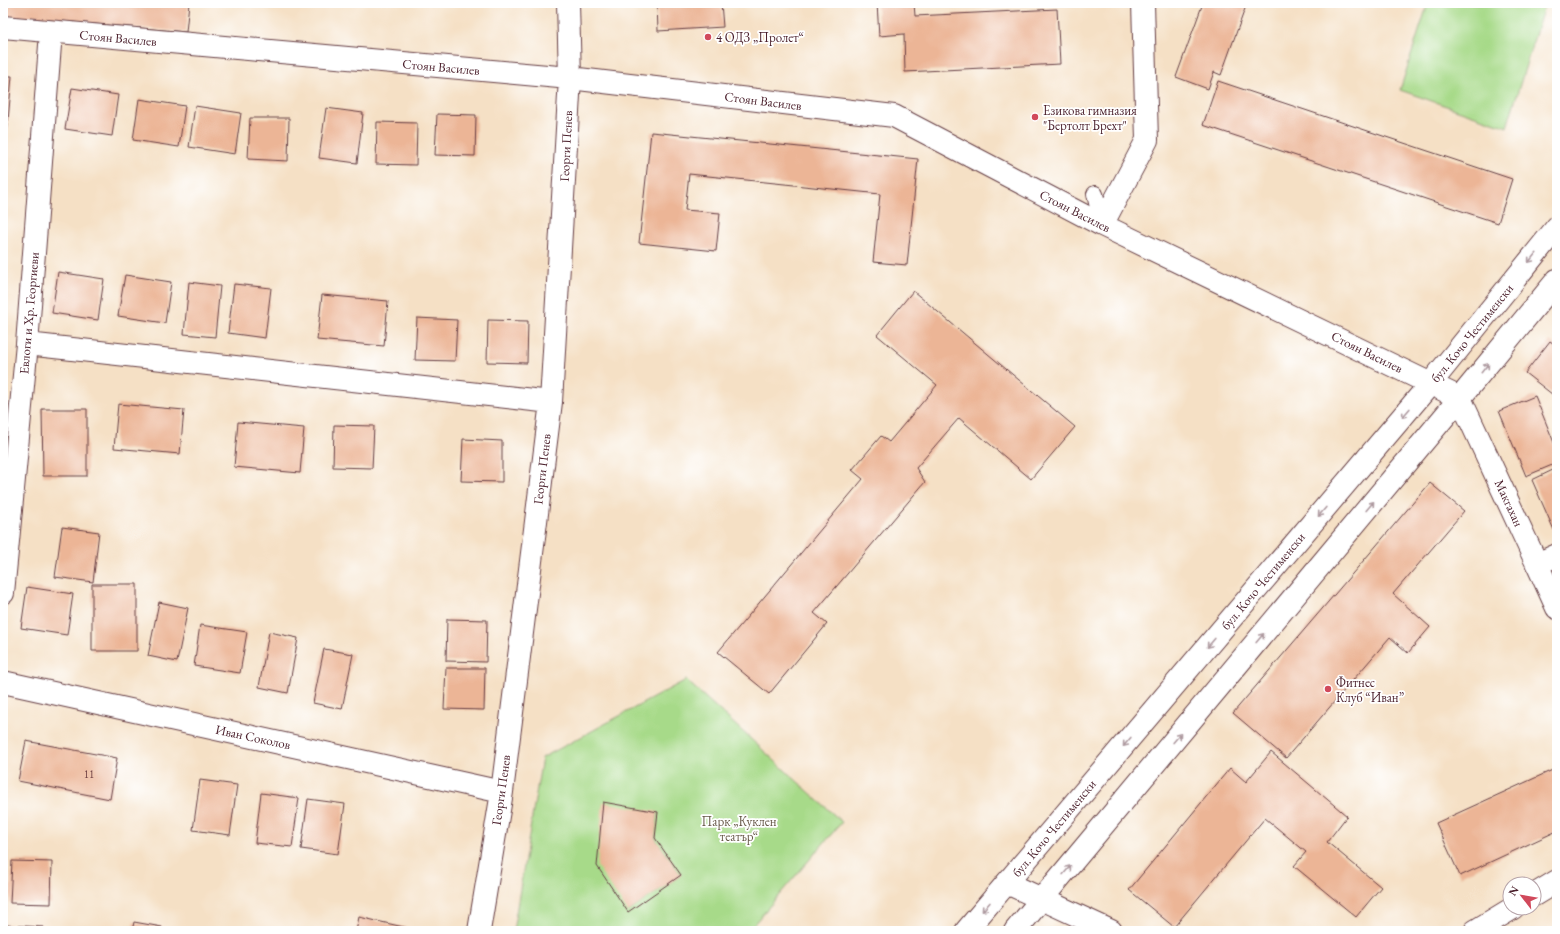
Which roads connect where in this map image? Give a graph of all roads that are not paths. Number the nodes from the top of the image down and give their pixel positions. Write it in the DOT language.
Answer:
graph roads {
  1 [pos="568,3"];
  2 [pos="1143,3"];
  3 [pos="3,27"];
  4 [pos="51,32"];
  5 [pos="570,78"];
  6 [pos="1095,194"];
  7 [pos="1102,225"];
  8 [pos="1557,227"];
  9 [pos="1557,280"];
  10 [pos="27,344"];
  11 [pos="1431,383"];
  12 [pos="1460,398"];
  13 [pos="551,402"];
  14 [pos="1547,560"];
  15 [pos="3,594"];
  16 [pos="1557,608"];
  17 [pos="3,682"];
  18 [pos="502,792"];
  19 [pos="1557,881"];
  20 [pos="1007,884"];
  21 [pos="1542,890"];
  22 [pos="1042,900"];
  23 [pos="1502,915"];
  24 [pos="479,931"];
  25 [pos="966,931"];
  26 [pos="1014,931"];
  27 [pos="1111,931"];
  28 [pos="1475,931"];
  1 -- 5 [label="street, Георги Пенев"];
  2 -- 7 [label="street"];
  3 -- 4 [label="street, Стоян Василев"];
  4 -- 5 [label="street, Стоян Василев"];
  4 -- 10 [label="street, Евлоги и Хр. Георгиеви"];
  5 -- 7 [label="street, Стоян Василев"];
  5 -- 13 [label="street, Георги Пенев"];
  6 -- 7 [label="lane"];
  7 -- 11 [label="street, Стоян Василев"];
  8 -- 11 [label="street, бул. Кочо Честименски, one-way"];
  12 -- 9 [label="street, one-way"];
  10 -- 13 [label="street"];
  10 -- 15 [label="street, Евлоги и Хр. Георгиеви"];
  11 -- 12 [label="street, Стоян Василев"];
  11 -- 20 [label="street, бул. Кочо Честименски, one-way"];
  12 -- 14 [label="street, Макгахан"];
  22 -- 12 [label="street, one-way"];
  13 -- 18 [label="street, Георги Пенев"];
  14 -- 16 [label="street, Макгахан"];
  17 -- 18 [label="street, Иван Соколов"];
  18 -- 24 [label="street, Георги Пенев"];
  19 -- 21 [label="street"];
  20 -- 22 [label="street"];
  20 -- 25 [label="street, бул. Кочо Честименски, one-way"];
  22 -- 26 [label="street"];
  22 -- 27 [label="street"];
  23 -- 28 [label="street"];
}
